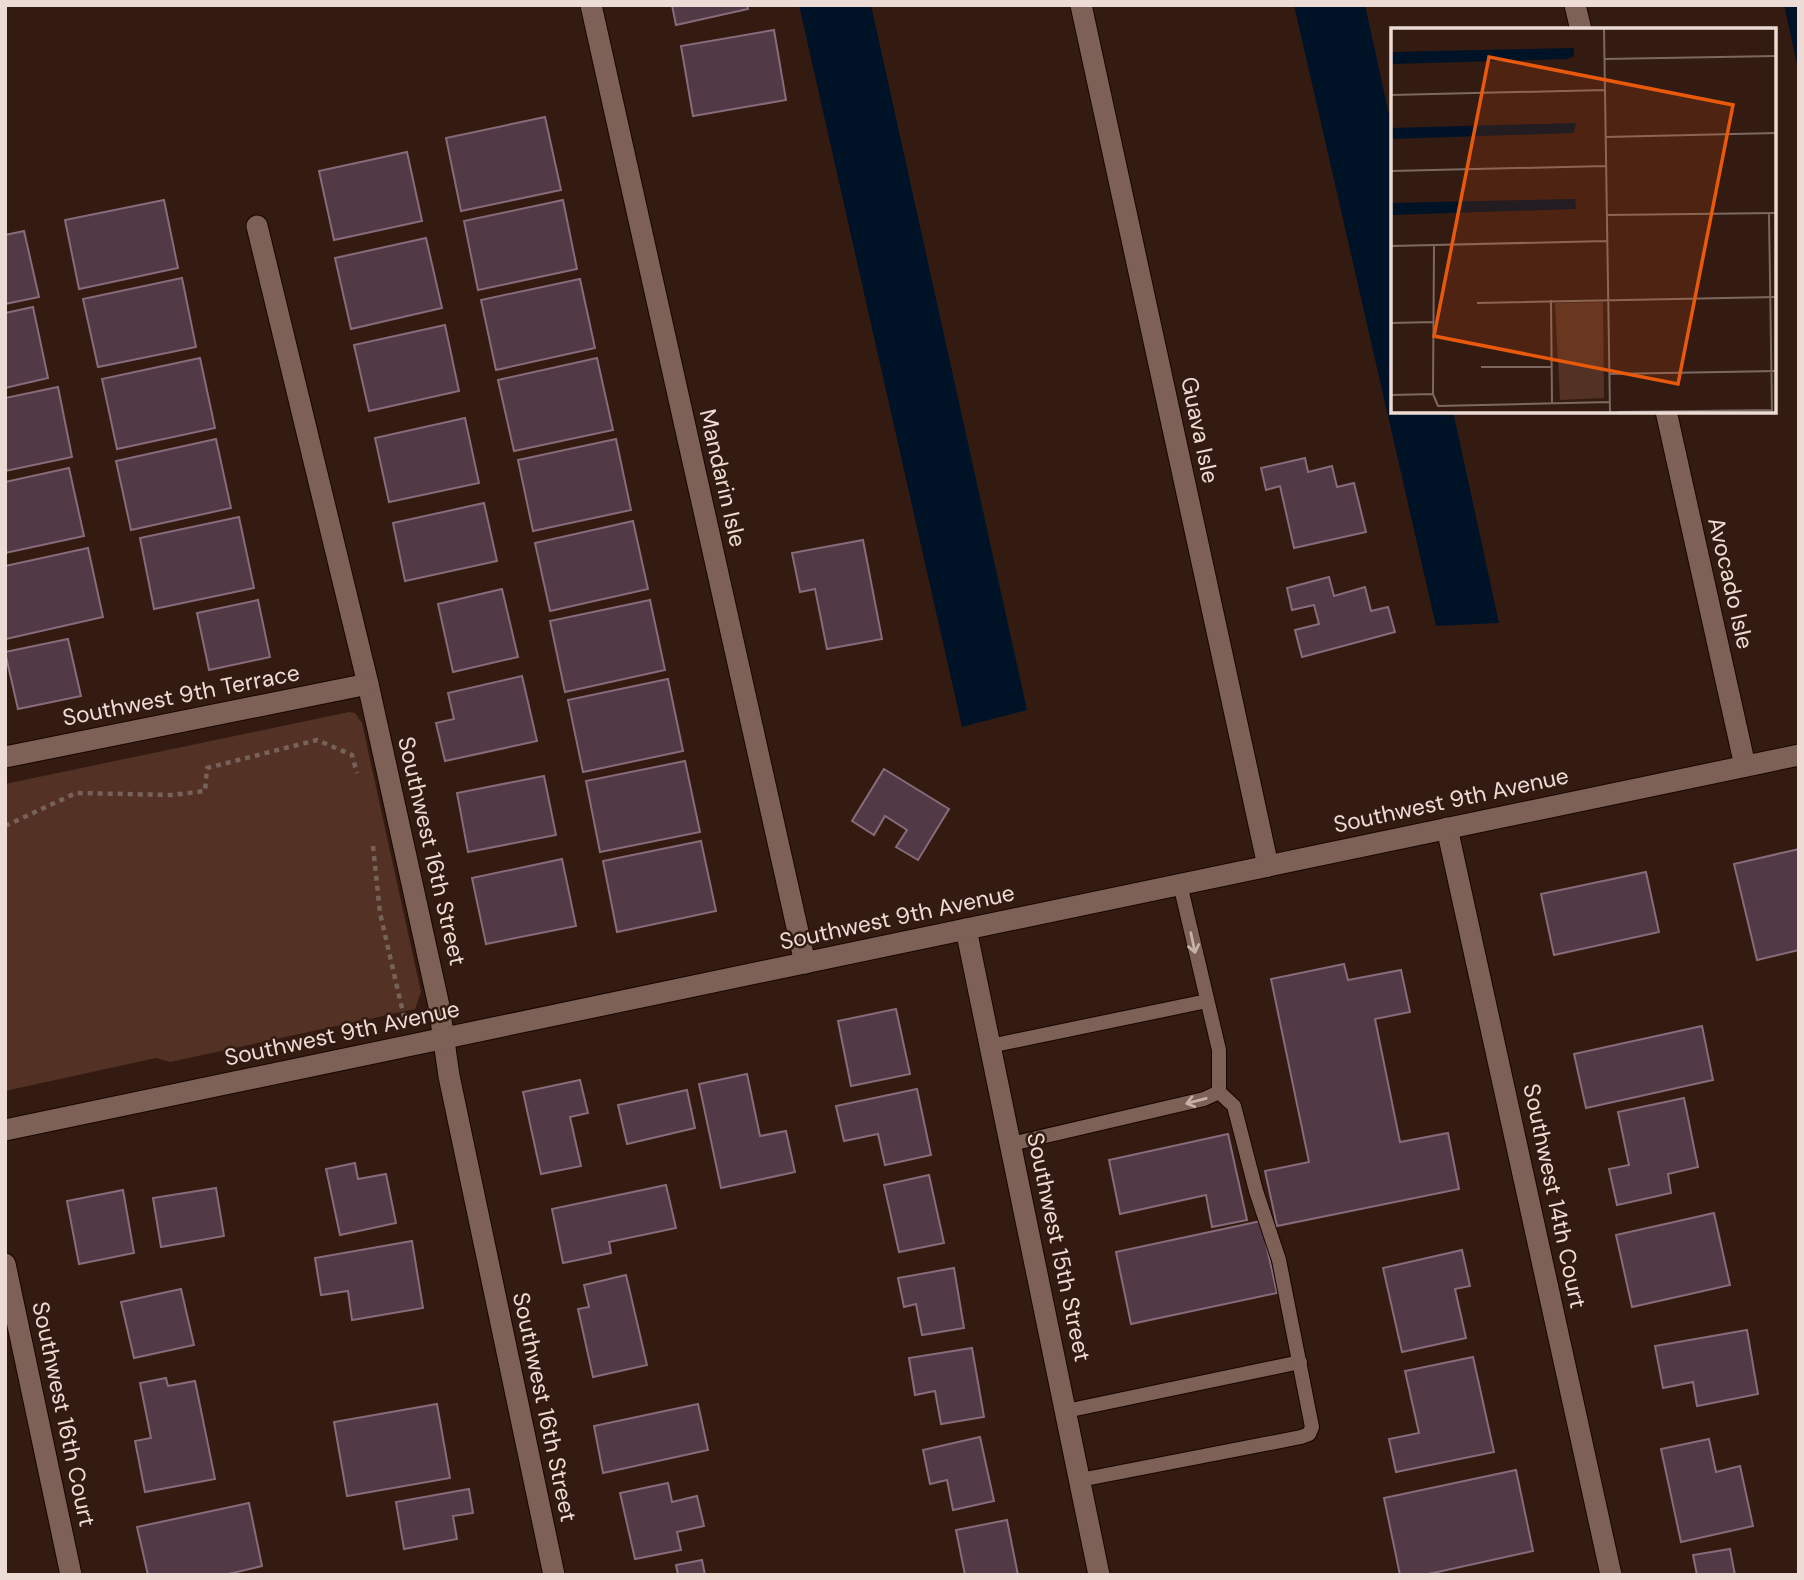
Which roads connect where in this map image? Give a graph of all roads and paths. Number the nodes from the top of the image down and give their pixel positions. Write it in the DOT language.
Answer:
graph roads {
  1 [pos="591,5"];
  2 [pos="1081,5"];
  3 [pos="1575,5"];
  4 [pos="1581,28"];
  5 [pos="257,226"];
  6 [pos="1666,413"];
  7 [pos="368,684"];
  8 [pos="1799,755"];
  9 [pos="5,757"];
  10 [pos="1745,766"];
  11 [pos="359,780"];
  12 [pos="5,827"];
  13 [pos="1447,828"];
  14 [pos="373,845"];
  15 [pos="1268,866"];
  16 [pos="1180,884"];
  17 [pos="966,929"];
  18 [pos="805,963"];
  19 [pos="1207,1002"];
  20 [pos="404,1017"];
  21 [pos="444,1038"];
  22 [pos="990,1046"];
  23 [pos="1219,1092"];
  24 [pos="5,1130"];
  25 [pos="1011,1144"];
  26 [pos="5,1264"];
  27 [pos="1300,1362"];
  28 [pos="1066,1411"];
  29 [pos="1080,1480"];
  30 [pos="71,1575"];
  31 [pos="554,1575"];
  32 [pos="1100,1575"];
  33 [pos="1611,1575"];
  1 -- 18 [label="street, Mandarin Isle"];
  2 -- 15 [label="street, Guava Isle"];
  3 -- 4 [label="street"];
  5 -- 7 [label="street, Southwest 16th Street"];
  6 -- 10 [label="street, Avocado Isle"];
  7 -- 9 [label="street, Southwest 9th Terrace"];
  7 -- 21 [label="street, Southwest 16th Street"];
  8 -- 10 [label="street, Southwest 9th Avenue"];
  10 -- 13 [label="street, Southwest 9th Avenue"];
  11 -- 12 [label="path"];
  13 -- 15 [label="street, Southwest 9th Avenue"];
  13 -- 33 [label="street, Southwest 14th Court"];
  14 -- 20 [label="path"];
  15 -- 16 [label="street, Southwest 9th Avenue"];
  16 -- 17 [label="street, Southwest 9th Avenue"];
  16 -- 19 [label="lane, one-way"];
  17 -- 18 [label="street, Southwest 9th Avenue"];
  17 -- 22 [label="street, Southwest 15th Street"];
  18 -- 21 [label="street, Southwest 9th Avenue"];
  19 -- 22 [label="lane"];
  19 -- 23 [label="lane"];
  21 -- 24 [label="street, Southwest 9th Avenue"];
  21 -- 31 [label="street, Southwest 16th Street"];
  22 -- 25 [label="street, Southwest 15th Street"];
  23 -- 25 [label="lane, one-way"];
  23 -- 27 [label="lane"];
  25 -- 28 [label="street, Southwest 15th Street"];
  26 -- 30 [label="street, Southwest 16th Court"];
  27 -- 28 [label="lane"];
  27 -- 29 [label="lane"];
  28 -- 29 [label="street, Southwest 15th Street"];
  29 -- 32 [label="street, Southwest 15th Street"];
}
